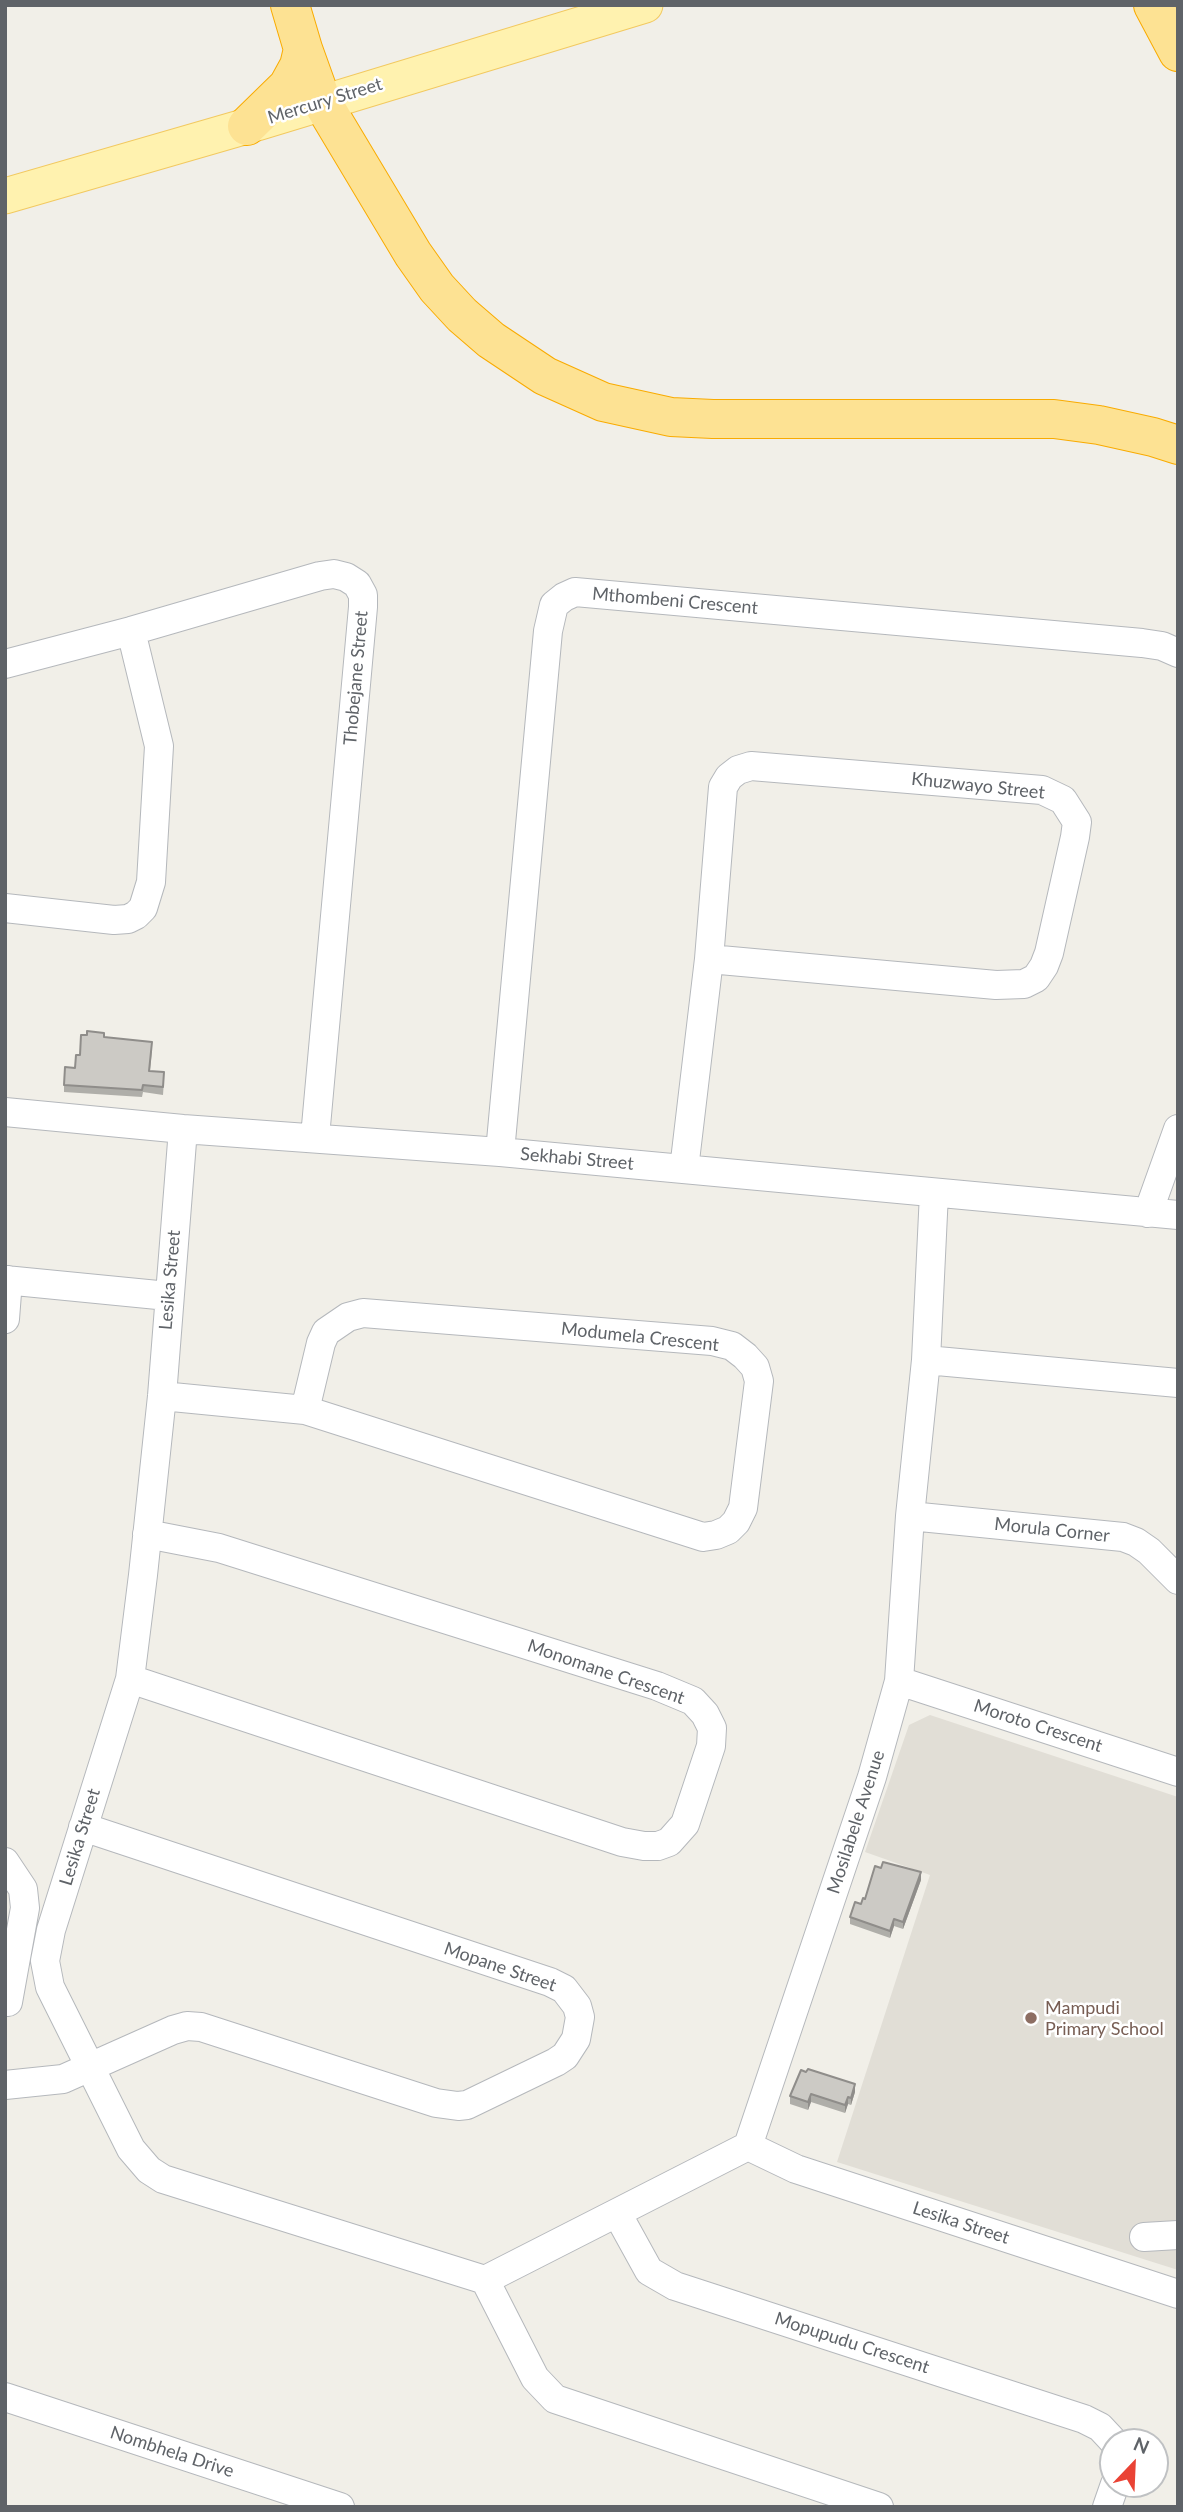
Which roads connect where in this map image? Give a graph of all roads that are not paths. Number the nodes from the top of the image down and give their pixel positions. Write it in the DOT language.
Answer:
graph roads {
  1 [pos="290,5"];
  2 [pos="645,5"];
  3 [pos="1153,5"];
  4 [pos="303,49"];
  5 [pos="1178,52"];
  6 [pos="322,102"];
  7 [pos="247,126"];
  8 [pos="5,196"];
  9 [pos="1178,445"];
  10 [pos="131,631"];
  11 [pos="1178,653"];
  12 [pos="5,664"];
  13 [pos="5,908"];
  14 [pos="709,959"];
  15 [pos="5,1112"];
  16 [pos="183,1129"];
  17 [pos="1178,1129"];
  18 [pos="314,1137"];
  19 [pos="500,1152"];
  20 [pos="684,1169"];
  21 [pos="934,1193"];
  22 [pos="1148,1213"];
  23 [pos="1178,1215"];
  24 [pos="7,1280"];
  25 [pos="168,1296"];
  26 [pos="5,1319"];
  27 [pos="926,1360"];
  28 [pos="1178,1383"];
  29 [pos="162,1396"];
  30 [pos="305,1410"];
  31 [pos="910,1516"];
  32 [pos="147,1534"];
  33 [pos="1178,1580"];
  34 [pos="130,1679"];
  35 [pos="899,1681"];
  36 [pos="1178,1772"];
  37 [pos="83,1827"];
  38 [pos="5,1862"];
  39 [pos="47,1973"];
  40 [pos="7,2004"];
  41 [pos="91,2067"];
  42 [pos="5,2085"];
  43 [pos="748,2146"];
  44 [pos="617,2213"];
  45 [pos="1178,2235"];
  46 [pos="1144,2238"];
  47 [pos="485,2280"];
  48 [pos="1178,2294"];
  49 [pos="5,2397"];
  50 [pos="1101,2428"];
  51 [pos="340,2507"];
  52 [pos="879,2507"];
  1 -- 4 [label="highway"];
  2 -- 6 [label="main road, Mercury Street"];
  3 -- 5 [label="highway"];
  4 -- 6 [label="highway"];
  4 -- 7 [label="highway"];
  6 -- 7 [label="main road, Mercury Street"];
  6 -- 9 [label="highway"];
  7 -- 8 [label="main road, Mercury Street"];
  10 -- 12 [label="street, Thobejane Street"];
  10 -- 13 [label="street"];
  10 -- 18 [label="street, Thobejane Street"];
  11 -- 19 [label="street, Mthombeni Crescent"];
  14 -- 14 [label="street, Khuzwayo Street"];
  14 -- 20 [label="street, Khuzwayo Street"];
  15 -- 16 [label="street, Sekhabi Street"];
  16 -- 18 [label="street, Sekhabi Street"];
  16 -- 25 [label="street, Lesika Street"];
  17 -- 22 [label="street"];
  18 -- 19 [label="street, Sekhabi Street"];
  19 -- 20 [label="street, Sekhabi Street"];
  20 -- 21 [label="street, Sekhabi Street"];
  21 -- 22 [label="street, Sekhabi Street"];
  21 -- 27 [label="street, Mosilabele Avenue"];
  22 -- 23 [label="street, Sekhabi Street"];
  24 -- 25 [label="street"];
  24 -- 26 [label="street"];
  25 -- 29 [label="street, Lesika Street"];
  27 -- 28 [label="street"];
  27 -- 31 [label="street, Mosilabele Avenue"];
  29 -- 30 [label="street, Modumela Crescent"];
  29 -- 32 [label="street, Lesika Street"];
  30 -- 30 [label="street, Modumela Crescent"];
  31 -- 33 [label="street, Morula Corner"];
  31 -- 35 [label="street, Mosilabele Avenue"];
  32 -- 34 [label="street, Lesika Street"];
  32 -- 34 [label="street, Monomane Crescent"];
  34 -- 37 [label="street, Lesika Street"];
  35 -- 36 [label="street, Moroto Crescent"];
  35 -- 43 [label="street, Mosilabele Avenue"];
  37 -- 39 [label="street, Lesika Street"];
  37 -- 41 [label="street, Mopane Street"];
  38 -- 40 [label="street"];
  39 -- 40 [label="street"];
  39 -- 41 [label="street, Lesika Street"];
  41 -- 42 [label="street, Mopane Street"];
  41 -- 47 [label="street, Lesika Street"];
  43 -- 44 [label="street"];
  43 -- 48 [label="street, Lesika Street"];
  44 -- 47 [label="street"];
  44 -- 50 [label="street, Mopupudu Crescent"];
  45 -- 46 [label="street"];
  47 -- 52 [label="street"];
  49 -- 51 [label="street, Nombhela Drive"];
}
